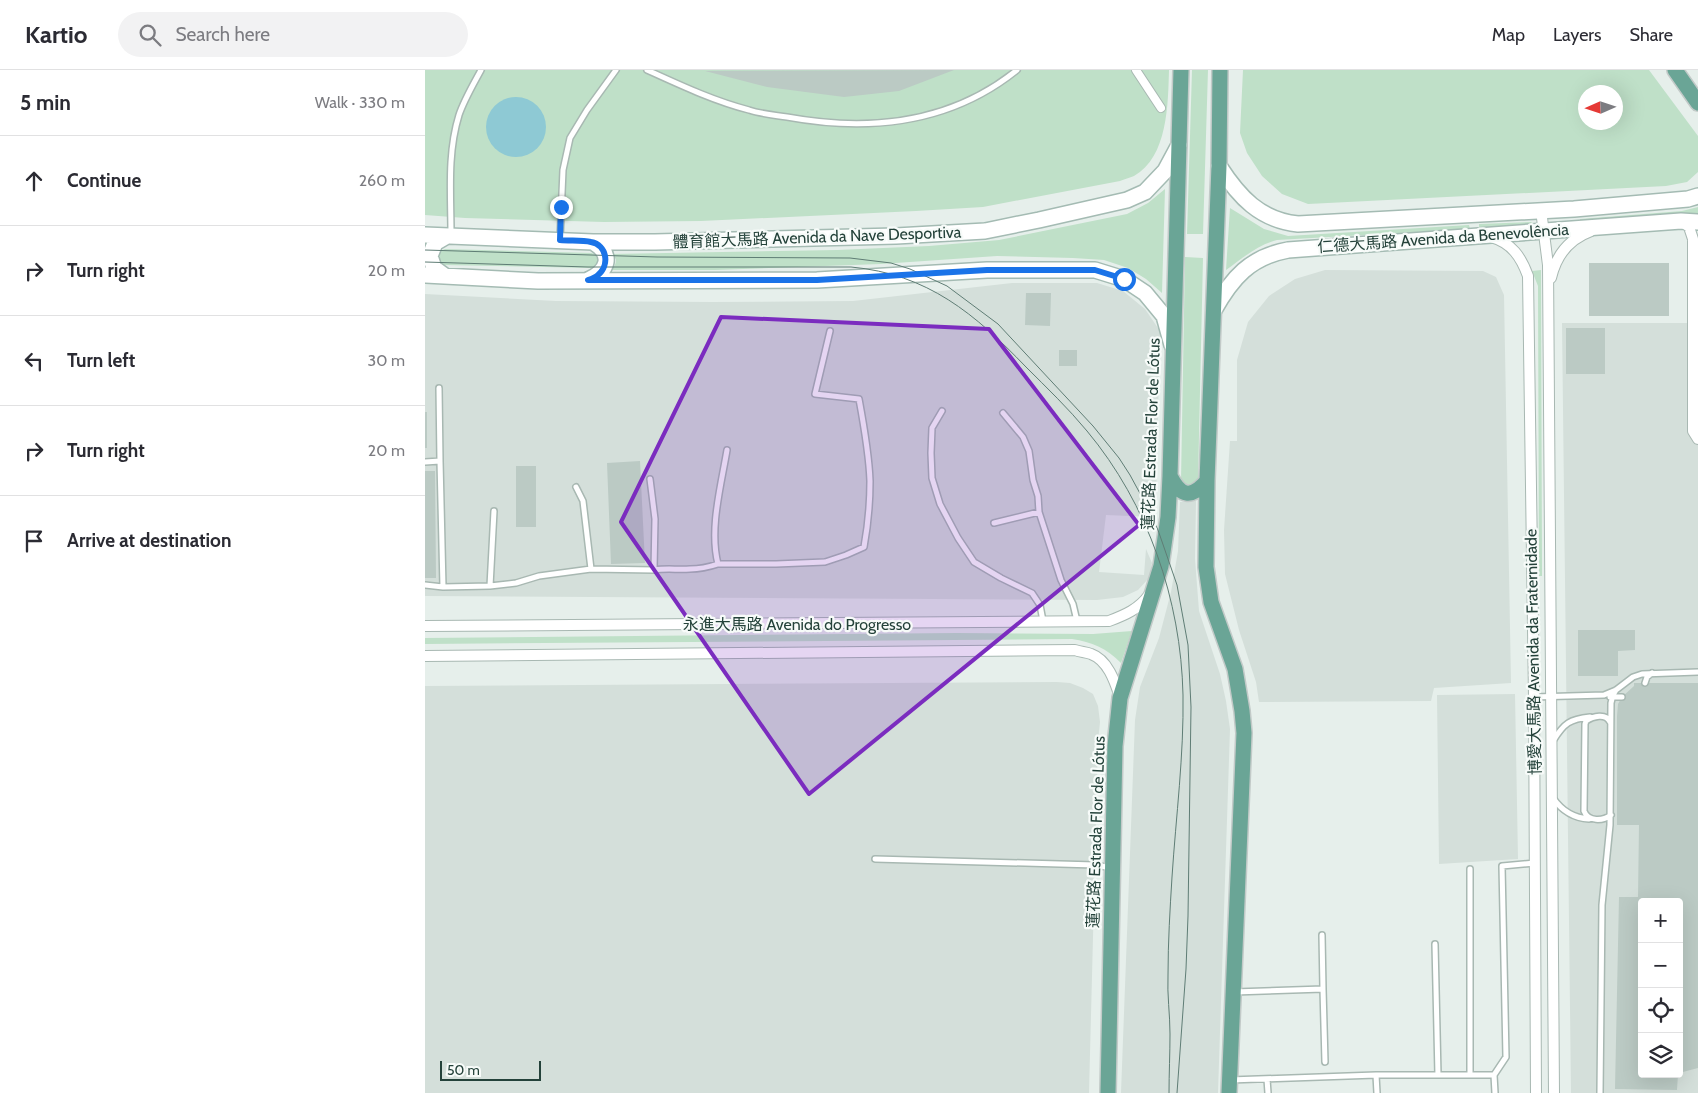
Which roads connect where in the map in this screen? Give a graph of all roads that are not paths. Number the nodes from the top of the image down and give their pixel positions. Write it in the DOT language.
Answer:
graph roads {
  1 [pos="481,70"];
  2 [pos="616,70"];
  3 [pos="647,70"];
  4 [pos="1017,70"];
  5 [pos="1136,70"];
  6 [pos="1181,70"];
  7 [pos="1220,70"];
  8 [pos="1675,70"];
  9 [pos="1698,103"];
  10 [pos="1161,108"];
  11 [pos="1179,145"];
  12 [pos="1219,166"];
  13 [pos="1698,196"];
  14 [pos="1541,210"];
  15 [pos="1681,222"];
  16 [pos="1698,222"];
  17 [pos="1599,228"];
  18 [pos="1544,231"];
  19 [pos="425,235"];
  20 [pos="1483,235"];
  21 [pos="449,236"];
  22 [pos="560,240"];
  23 [pos="593,242"];
  24 [pos="425,275"];
  25 [pos="445,276"];
  26 [pos="588,280"];
  27 [pos="1692,282"];
  28 [pos="1548,289"];
  29 [pos="1698,292"];
  30 [pos="1214,310"];
  31 [pos="830,331"];
  32 [pos="1173,349"];
  33 [pos="439,388"];
  34 [pos="942,411"];
  35 [pos="1003,412"];
  36 [pos="1698,439"];
  37 [pos="727,450"];
  38 [pos="440,461"];
  39 [pos="425,462"];
  40 [pos="1170,476"];
  41 [pos="651,479"];
  42 [pos="1207,481"];
  43 [pos="576,487"];
  44 [pos="494,511"];
  45 [pos="1039,512"];
  46 [pos="994,523"];
  47 [pos="719,564"];
  48 [pos="591,569"];
  49 [pos="654,570"];
  50 [pos="425,585"];
  51 [pos="443,586"];
  52 [pos="490,586"];
  53 [pos="1155,586"];
  54 [pos="1043,622"];
  55 [pos="1077,622"];
  56 [pos="425,626"];
  57 [pos="425,656"];
  58 [pos="1698,672"];
  59 [pos="1652,673"];
  60 [pos="1645,683"];
  61 [pos="1616,690"];
  62 [pos="1551,696"];
  63 [pos="1597,696"];
  64 [pos="1534,697"];
  65 [pos="1612,697"];
  66 [pos="1120,698"];
  67 [pos="1622,698"];
  68 [pos="1593,717"];
  69 [pos="1611,725"];
  70 [pos="1552,744"];
  71 [pos="1535,795"];
  72 [pos="1552,795"];
  73 [pos="1611,815"];
  74 [pos="1590,819"];
  75 [pos="875,859"];
  76 [pos="1535,863"];
  77 [pos="1113,868"];
  78 [pos="1470,869"];
  79 [pos="1322,935"];
  80 [pos="1435,944"];
  81 [pos="1323,988"];
  82 [pos="1234,992"];
  83 [pos="1325,1062"];
  84 [pos="1376,1074"];
  85 [pos="1438,1075"];
  86 [pos="1470,1075"];
  87 [pos="1494,1076"];
  88 [pos="1267,1079"];
  89 [pos="1230,1087"];
  90 [pos="1108,1093"];
  91 [pos="1268,1093"];
  92 [pos="1377,1093"];
  93 [pos="1495,1093"];
  94 [pos="1537,1093"];
  95 [pos="1554,1093"];
  96 [pos="1600,1093"];
  1 -- 21 [label="lane"];
  2 -- 22 [label="lane"];
  3 -- 4 [label="lane"];
  5 -- 10 [label="street"];
  6 -- 11 [label="main road, 蓮花路 Estrada Flor de Lótus"];
  7 -- 12 [label="main road"];
  8 -- 9 [label="main road"];
  11 -- 23 [label="main road, 體育館大馬路 Avenida da Nave Desportiva"];
  11 -- 32 [label="main road, 蓮花路 Estrada Flor de Lótus"];
  12 -- 14 [label="main road, 仁德大馬路 Avenida da Benevolência"];
  12 -- 30 [label="main road"];
  13 -- 14 [label="main road, 仁德大馬路 Avenida da Benevolência"];
  14 -- 18 [label="street, 博愛大馬路 Avenida da Fraternidade"];
  15 -- 16 [label="main road, 仁德大馬路 Avenida da Benevolência"];
  15 -- 17 [label="main road, 仁德大馬路 Avenida da Benevolência"];
  15 -- 27 [label="street"];
  17 -- 18 [label="main road, 仁德大馬路 Avenida da Benevolência"];
  17 -- 28 [label="street, 博愛大馬路 Avenida da Fraternidade"];
  18 -- 20 [label="main road, 仁德大馬路 Avenida da Benevolência"];
  18 -- 28 [label="street, 博愛大馬路 Avenida da Fraternidade"];
  19 -- 21 [label="main road, 體育館大馬路 Avenida da Nave Desportiva"];
  20 -- 30 [label="main road, 仁德大馬路 Avenida da Benevolência"];
  20 -- 64 [label="street, 博愛大馬路 Avenida da Fraternidade"];
  21 -- 22 [label="main road, 體育館大馬路 Avenida da Nave Desportiva"];
  21 -- 25 [label="main road"];
  22 -- 23 [label="main road, 體育館大馬路 Avenida da Nave Desportiva"];
  23 -- 26 [label="main road"];
  24 -- 25 [label="main road"];
  25 -- 26 [label="main road"];
  26 -- 32 [label="main road"];
  27 -- 29 [label="street"];
  27 -- 36 [label="street"];
  28 -- 62 [label="street, 博愛大馬路 Avenida da Fraternidade"];
  30 -- 42 [label="main road"];
  31 -- 47 [label="lane"];
  32 -- 40 [label="main road, 蓮花路 Estrada Flor de Lótus"];
  33 -- 38 [label="lane"];
  34 -- 54 [label="lane"];
  35 -- 45 [label="lane"];
  37 -- 47 [label="lane"];
  38 -- 39 [label="lane"];
  38 -- 51 [label="lane"];
  40 -- 42 [label="main road"];
  40 -- 53 [label="main road, 蓮花路 Estrada Flor de Lótus"];
  41 -- 49 [label="lane"];
  42 -- 82 [label="main road"];
  43 -- 48 [label="lane"];
  44 -- 52 [label="lane"];
  45 -- 46 [label="lane"];
  45 -- 55 [label="lane"];
  47 -- 49 [label="lane"];
  48 -- 49 [label="lane"];
  48 -- 52 [label="lane"];
  50 -- 51 [label="lane"];
  51 -- 52 [label="lane"];
  53 -- 55 [label="street, 永進大馬路 Avenida do Progresso"];
  53 -- 66 [label="main road, 蓮花路 Estrada Flor de Lótus"];
  54 -- 55 [label="street, 永進大馬路 Avenida do Progresso"];
  54 -- 56 [label="street, 永進大馬路 Avenida do Progresso"];
  57 -- 66 [label="street, 永進大馬路 Avenida do Progresso"];
  58 -- 59 [label="lane"];
  59 -- 60 [label="lane"];
  59 -- 61 [label="lane"];
  61 -- 63 [label="lane"];
  61 -- 65 [label="lane"];
  62 -- 63 [label="lane"];
  62 -- 64 [label="lane"];
  62 -- 70 [label="street, 博愛大馬路 Avenida da Fraternidade"];
  63 -- 65 [label="lane"];
  64 -- 71 [label="street, 博愛大馬路 Avenida da Fraternidade"];
  65 -- 67 [label="lane"];
  65 -- 69 [label="lane"];
  66 -- 77 [label="main road, 蓮花路 Estrada Flor de Lótus"];
  68 -- 69 [label="lane"];
  68 -- 70 [label="lane"];
  68 -- 74 [label="lane"];
  69 -- 73 [label="lane"];
  70 -- 72 [label="street, 博愛大馬路 Avenida da Fraternidade"];
  71 -- 72 [label="street"];
  71 -- 76 [label="street, 博愛大馬路 Avenida da Fraternidade"];
  72 -- 74 [label="lane"];
  72 -- 95 [label="street, 博愛大馬路 Avenida da Fraternidade"];
  73 -- 74 [label="lane"];
  73 -- 96 [label="lane"];
  75 -- 77 [label="lane"];
  76 -- 87 [label="lane"];
  76 -- 94 [label="street, 博愛大馬路 Avenida da Fraternidade"];
  77 -- 90 [label="main road, 蓮花路 Estrada Flor de Lótus"];
  78 -- 86 [label="lane"];
  79 -- 81 [label="lane"];
  80 -- 85 [label="lane"];
  81 -- 82 [label="lane"];
  81 -- 83 [label="lane"];
  82 -- 89 [label="main road"];
  84 -- 85 [label="lane"];
  84 -- 88 [label="lane"];
  84 -- 92 [label="lane"];
  85 -- 86 [label="lane"];
  86 -- 87 [label="lane"];
  87 -- 93 [label="lane"];
  88 -- 89 [label="lane"];
  88 -- 91 [label="lane"];
}
